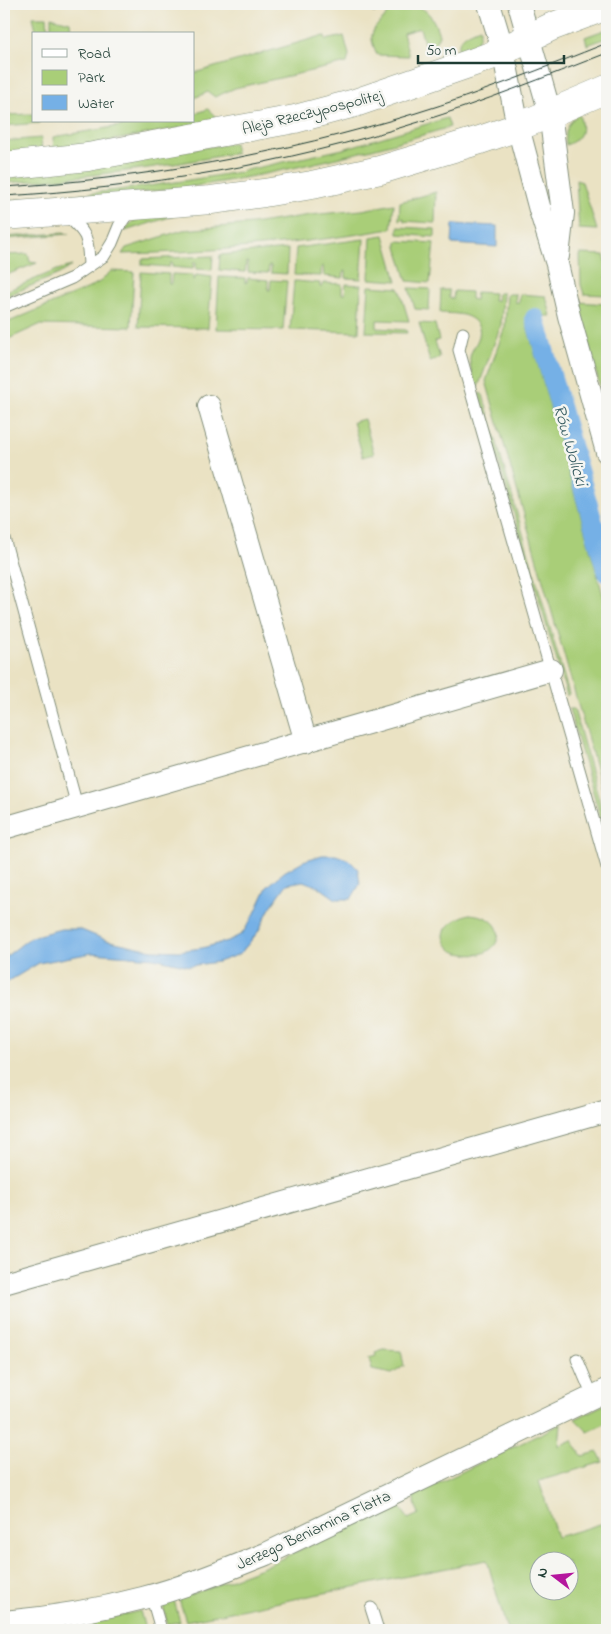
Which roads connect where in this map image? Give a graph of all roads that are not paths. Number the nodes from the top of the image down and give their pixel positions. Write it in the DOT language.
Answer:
graph roads {
  1 [pos="490,4"];
  2 [pos="519,4"];
  3 [pos="607,6"];
  4 [pos="528,37"];
  5 [pos="503,50"];
  6 [pos="607,89"];
  7 [pos="550,114"];
  8 [pos="518,127"];
  9 [pos="4,166"];
  10 [pos="134,206"];
  11 [pos="62,211"];
  12 [pos="4,216"];
  13 [pos="556,264"];
  14 [pos="89,266"];
  15 [pos="4,307"];
  16 [pos="463,333"];
  17 [pos="209,406"];
  18 [pos="607,452"];
  19 [pos="4,538"];
  20 [pos="551,670"];
  21 [pos="306,742"];
  22 [pos="77,806"];
  23 [pos="4,828"];
  24 [pos="607,868"];
  25 [pos="607,1111"];
  26 [pos="4,1283"];
  27 [pos="577,1359"];
  28 [pos="600,1393"];
  29 [pos="151,1595"];
  30 [pos="371,1608"];
  31 [pos="4,1622"];
  32 [pos="160,1626"];
  33 [pos="378,1630"];
  1 -- 5 [label="street"];
  2 -- 4 [label="street"];
  3 -- 4 [label="street, Aleja Rzeczypospolitej"];
  4 -- 5 [label="street, Aleja Rzeczypospolitej"];
  4 -- 7 [label="street"];
  5 -- 8 [label="street"];
  5 -- 9 [label="street, Aleja Rzeczypospolitej"];
  6 -- 7 [label="street"];
  7 -- 8 [label="street"];
  7 -- 13 [label="street"];
  8 -- 10 [label="street"];
  8 -- 13 [label="street"];
  10 -- 11 [label="street"];
  10 -- 14 [label="lane"];
  11 -- 12 [label="street"];
  11 -- 14 [label="lane"];
  13 -- 18 [label="street"];
  14 -- 15 [label="lane"];
  16 -- 20 [label="lane"];
  17 -- 21 [label="street"];
  19 -- 22 [label="lane"];
  20 -- 21 [label="street"];
  20 -- 24 [label="lane"];
  21 -- 22 [label="street"];
  22 -- 23 [label="street"];
  25 -- 26 [label="street"];
  27 -- 28 [label="lane"];
  28 -- 29 [label="street, Jerzego Beniamina Flatta"];
  29 -- 31 [label="street, Jerzego Beniamina Flatta"];
  29 -- 32 [label="lane"];
  30 -- 33 [label="lane"];
}
